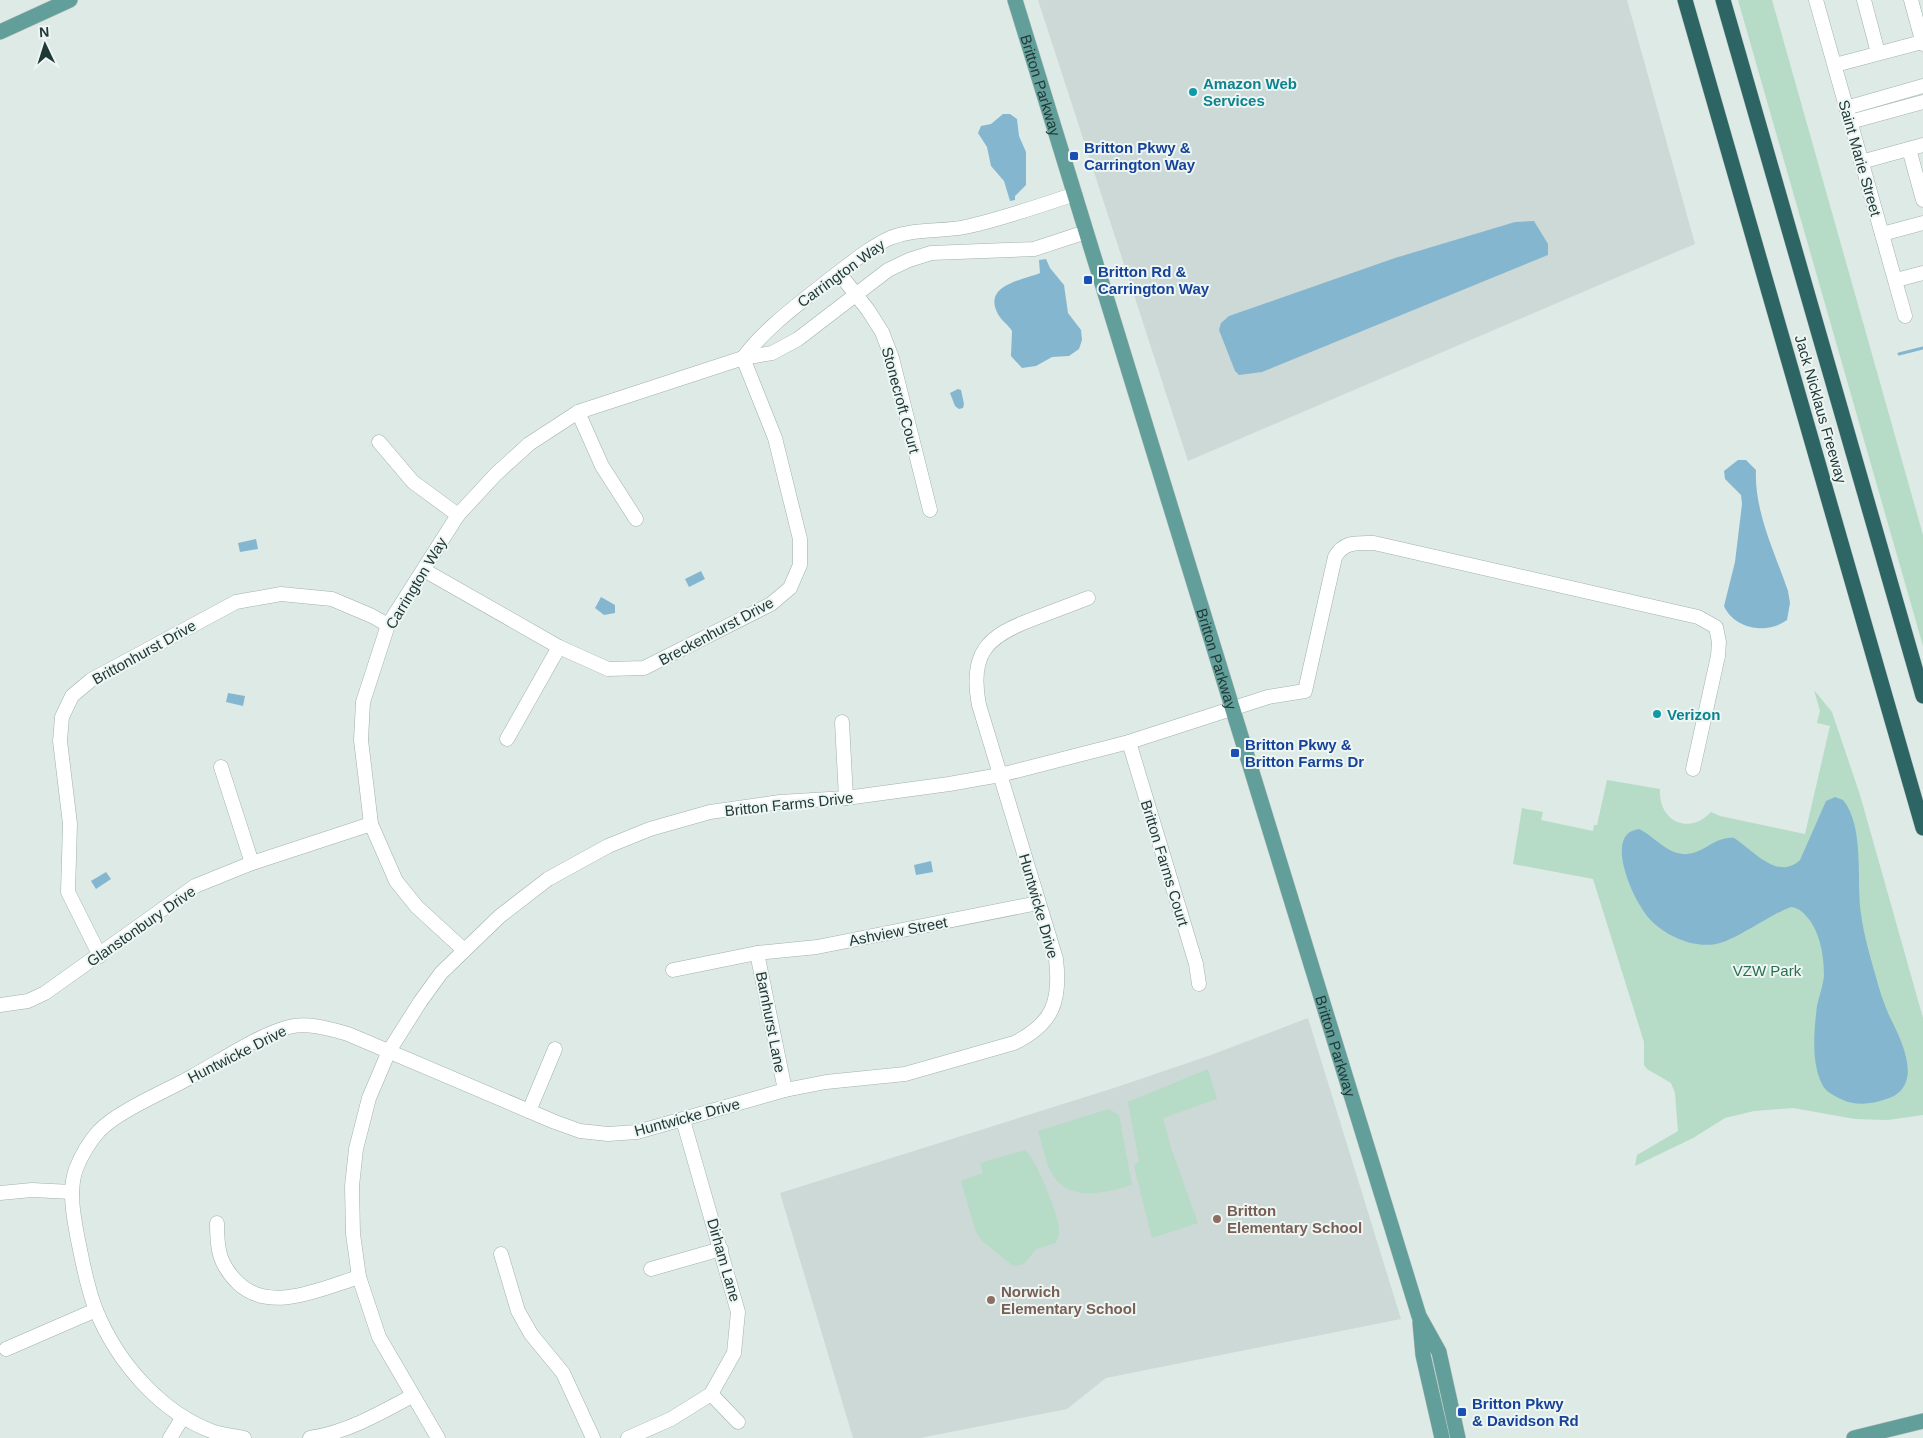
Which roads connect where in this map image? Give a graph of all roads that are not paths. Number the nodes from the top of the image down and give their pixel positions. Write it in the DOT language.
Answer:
graph roads {
  1 [pos="70,0"];
  2 [pos="1015,0"];
  3 [pos="1686,0"];
  4 [pos="1723,0"];
  5 [pos="1816,0"];
  6 [pos="1864,0"];
  7 [pos="1911,0"];
  8 [pos="0,32"];
  9 [pos="1923,43"];
  10 [pos="1878,54"];
  11 [pos="1834,65"];
  12 [pos="1923,86"];
  13 [pos="1923,102"];
  14 [pos="1846,108"];
  15 [pos="1850,122"];
  16 [pos="1923,145"];
  17 [pos="1908,149"];
  18 [pos="1861,162"];
  19 [pos="1075,194"];
  20 [pos="1923,200"];
  21 [pos="1923,223"];
  22 [pos="1086,232"];
  23 [pos="1882,234"];
  24 [pos="838,273"];
  25 [pos="1923,273"];
  26 [pos="1896,280"];
  27 [pos="855,294"];
  28 [pos="1905,316"];
  29 [pos="743,358"];
  30 [pos="578,412"];
  31 [pos="379,442"];
  32 [pos="930,510"];
  33 [pos="458,515"];
  34 [pos="636,519"];
  35 [pos="424,570"];
  36 [pos="1088,598"];
  37 [pos="388,625"];
  38 [pos="559,647"];
  39 [pos="1923,696"];
  40 [pos="1233,710"];
  41 [pos="842,722"];
  42 [pos="507,739"];
  43 [pos="1129,742"];
  44 [pos="221,767"];
  45 [pos="1693,769"];
  46 [pos="1000,775"];
  47 [pos="846,798"];
  48 [pos="371,824"];
  49 [pos="1923,828"];
  50 [pos="252,863"];
  51 [pos="1038,903"];
  52 [pos="464,950"];
  53 [pos="757,953"];
  54 [pos="100,956"];
  55 [pos="673,970"];
  56 [pos="1199,984"];
  57 [pos="0,1005"];
  58 [pos="556,1049"];
  59 [pos="389,1051"];
  60 [pos="785,1090"];
  61 [pos="529,1111"];
  62 [pos="683,1120"];
  63 [pos="72,1192"];
  64 [pos="0,1193"];
  65 [pos="217,1224"];
  66 [pos="721,1248"];
  67 [pos="501,1254"];
  68 [pos="651,1269"];
  69 [pos="359,1277"];
  70 [pos="96,1310"];
  71 [pos="1419,1316"];
  72 [pos="6,1349"];
  73 [pos="710,1394"];
  74 [pos="412,1396"];
  75 [pos="183,1416"];
  76 [pos="1923,1421"];
  77 [pos="738,1422"];
  78 [pos="170,1438"];
  79 [pos="244,1438"];
  80 [pos="310,1438"];
  81 [pos="438,1438"];
  82 [pos="593,1438"];
  83 [pos="628,1438"];
  84 [pos="1442,1438"];
  85 [pos="1458,1438"];
  86 [pos="1854,1438"];
  1 -- 8 [label="main road"];
  2 -- 19 [label="main road, Britton Parkway"];
  3 -- 49 [label="highway, Jack Nicklaus Freeway"];
  4 -- 39 [label="highway, Jack Nicklaus Freeway"];
  5 -- 11 [label="street, Saint Marie Street"];
  6 -- 10 [label="street"];
  7 -- 9 [label="street"];
  9 -- 10 [label="street"];
  10 -- 11 [label="street"];
  11 -- 14 [label="street, Saint Marie Street"];
  12 -- 14 [label="street"];
  13 -- 15 [label="street"];
  14 -- 15 [label="street, Saint Marie Street"];
  15 -- 18 [label="street, Saint Marie Street"];
  16 -- 17 [label="street"];
  17 -- 18 [label="street"];
  17 -- 20 [label="street"];
  18 -- 23 [label="street, Saint Marie Street"];
  19 -- 22 [label="main road, Britton Parkway"];
  19 -- 24 [label="street, Carrington Way"];
  21 -- 23 [label="street"];
  22 -- 27 [label="street, Carrington Way"];
  22 -- 40 [label="main road, Britton Parkway"];
  23 -- 26 [label="street, Saint Marie Street"];
  24 -- 27 [label="street, Stonecroft Court"];
  24 -- 29 [label="street, Carrington Way"];
  25 -- 26 [label="street"];
  26 -- 28 [label="street, Saint Marie Street"];
  27 -- 29 [label="street, Carrington Way"];
  27 -- 32 [label="street, Stonecroft Court"];
  29 -- 30 [label="street, Carrington Way"];
  29 -- 38 [label="street, Breckenhurst Drive"];
  30 -- 33 [label="street, Carrington Way"];
  30 -- 34 [label="street"];
  31 -- 33 [label="street"];
  33 -- 35 [label="street, Carrington Way"];
  35 -- 37 [label="street, Carrington Way"];
  35 -- 38 [label="street, Breckenhurst Drive"];
  36 -- 46 [label="street, Huntwicke Drive"];
  37 -- 48 [label="street, Carrington Way"];
  37 -- 54 [label="street, Brittonhurst Drive"];
  38 -- 42 [label="street"];
  40 -- 43 [label="street, Britton Farms Drive"];
  40 -- 45 [label="street, Britton Farms Drive"];
  40 -- 71 [label="main road, Britton Parkway"];
  41 -- 47 [label="street"];
  43 -- 46 [label="street, Britton Farms Drive"];
  43 -- 56 [label="street, Britton Farms Court"];
  44 -- 50 [label="street"];
  46 -- 47 [label="street, Britton Farms Drive"];
  46 -- 51 [label="street, Huntwicke Drive"];
  47 -- 52 [label="street, Britton Farms Drive"];
  48 -- 50 [label="street, Glanstonbury Drive"];
  48 -- 52 [label="street, Carrington Way"];
  50 -- 54 [label="street, Glanstonbury Drive"];
  51 -- 53 [label="street, Ashview Street"];
  51 -- 60 [label="street, Huntwicke Drive"];
  52 -- 59 [label="street, Britton Farms Drive"];
  53 -- 55 [label="street, Ashview Street"];
  53 -- 60 [label="street, Barnhurst Lane"];
  54 -- 57 [label="street, Glanstonbury Drive"];
  58 -- 61 [label="street"];
  59 -- 61 [label="street, Huntwicke Drive"];
  59 -- 63 [label="street, Huntwicke Drive"];
  59 -- 69 [label="street, Britton Farms Drive"];
  60 -- 62 [label="street, Huntwicke Drive"];
  61 -- 62 [label="street, Huntwicke Drive"];
  62 -- 66 [label="street, Dirham Lane"];
  63 -- 64 [label="street"];
  63 -- 70 [label="street, Huntwicke Drive"];
  65 -- 69 [label="street"];
  66 -- 68 [label="street"];
  66 -- 73 [label="street, Dirham Lane"];
  67 -- 82 [label="street"];
  69 -- 74 [label="street, Britton Farms Drive"];
  70 -- 72 [label="street"];
  70 -- 75 [label="street, Huntwicke Drive"];
  71 -- 84 [label="main road, Britton Parkway"];
  71 -- 85 [label="main road, Britton Parkway"];
  73 -- 77 [label="street"];
  73 -- 83 [label="street, Dirham Lane"];
  74 -- 80 [label="street"];
  74 -- 81 [label="street, Britton Farms Drive"];
  75 -- 78 [label="street"];
  75 -- 79 [label="street, Huntwicke Drive"];
  76 -- 86 [label="main road"];
}
